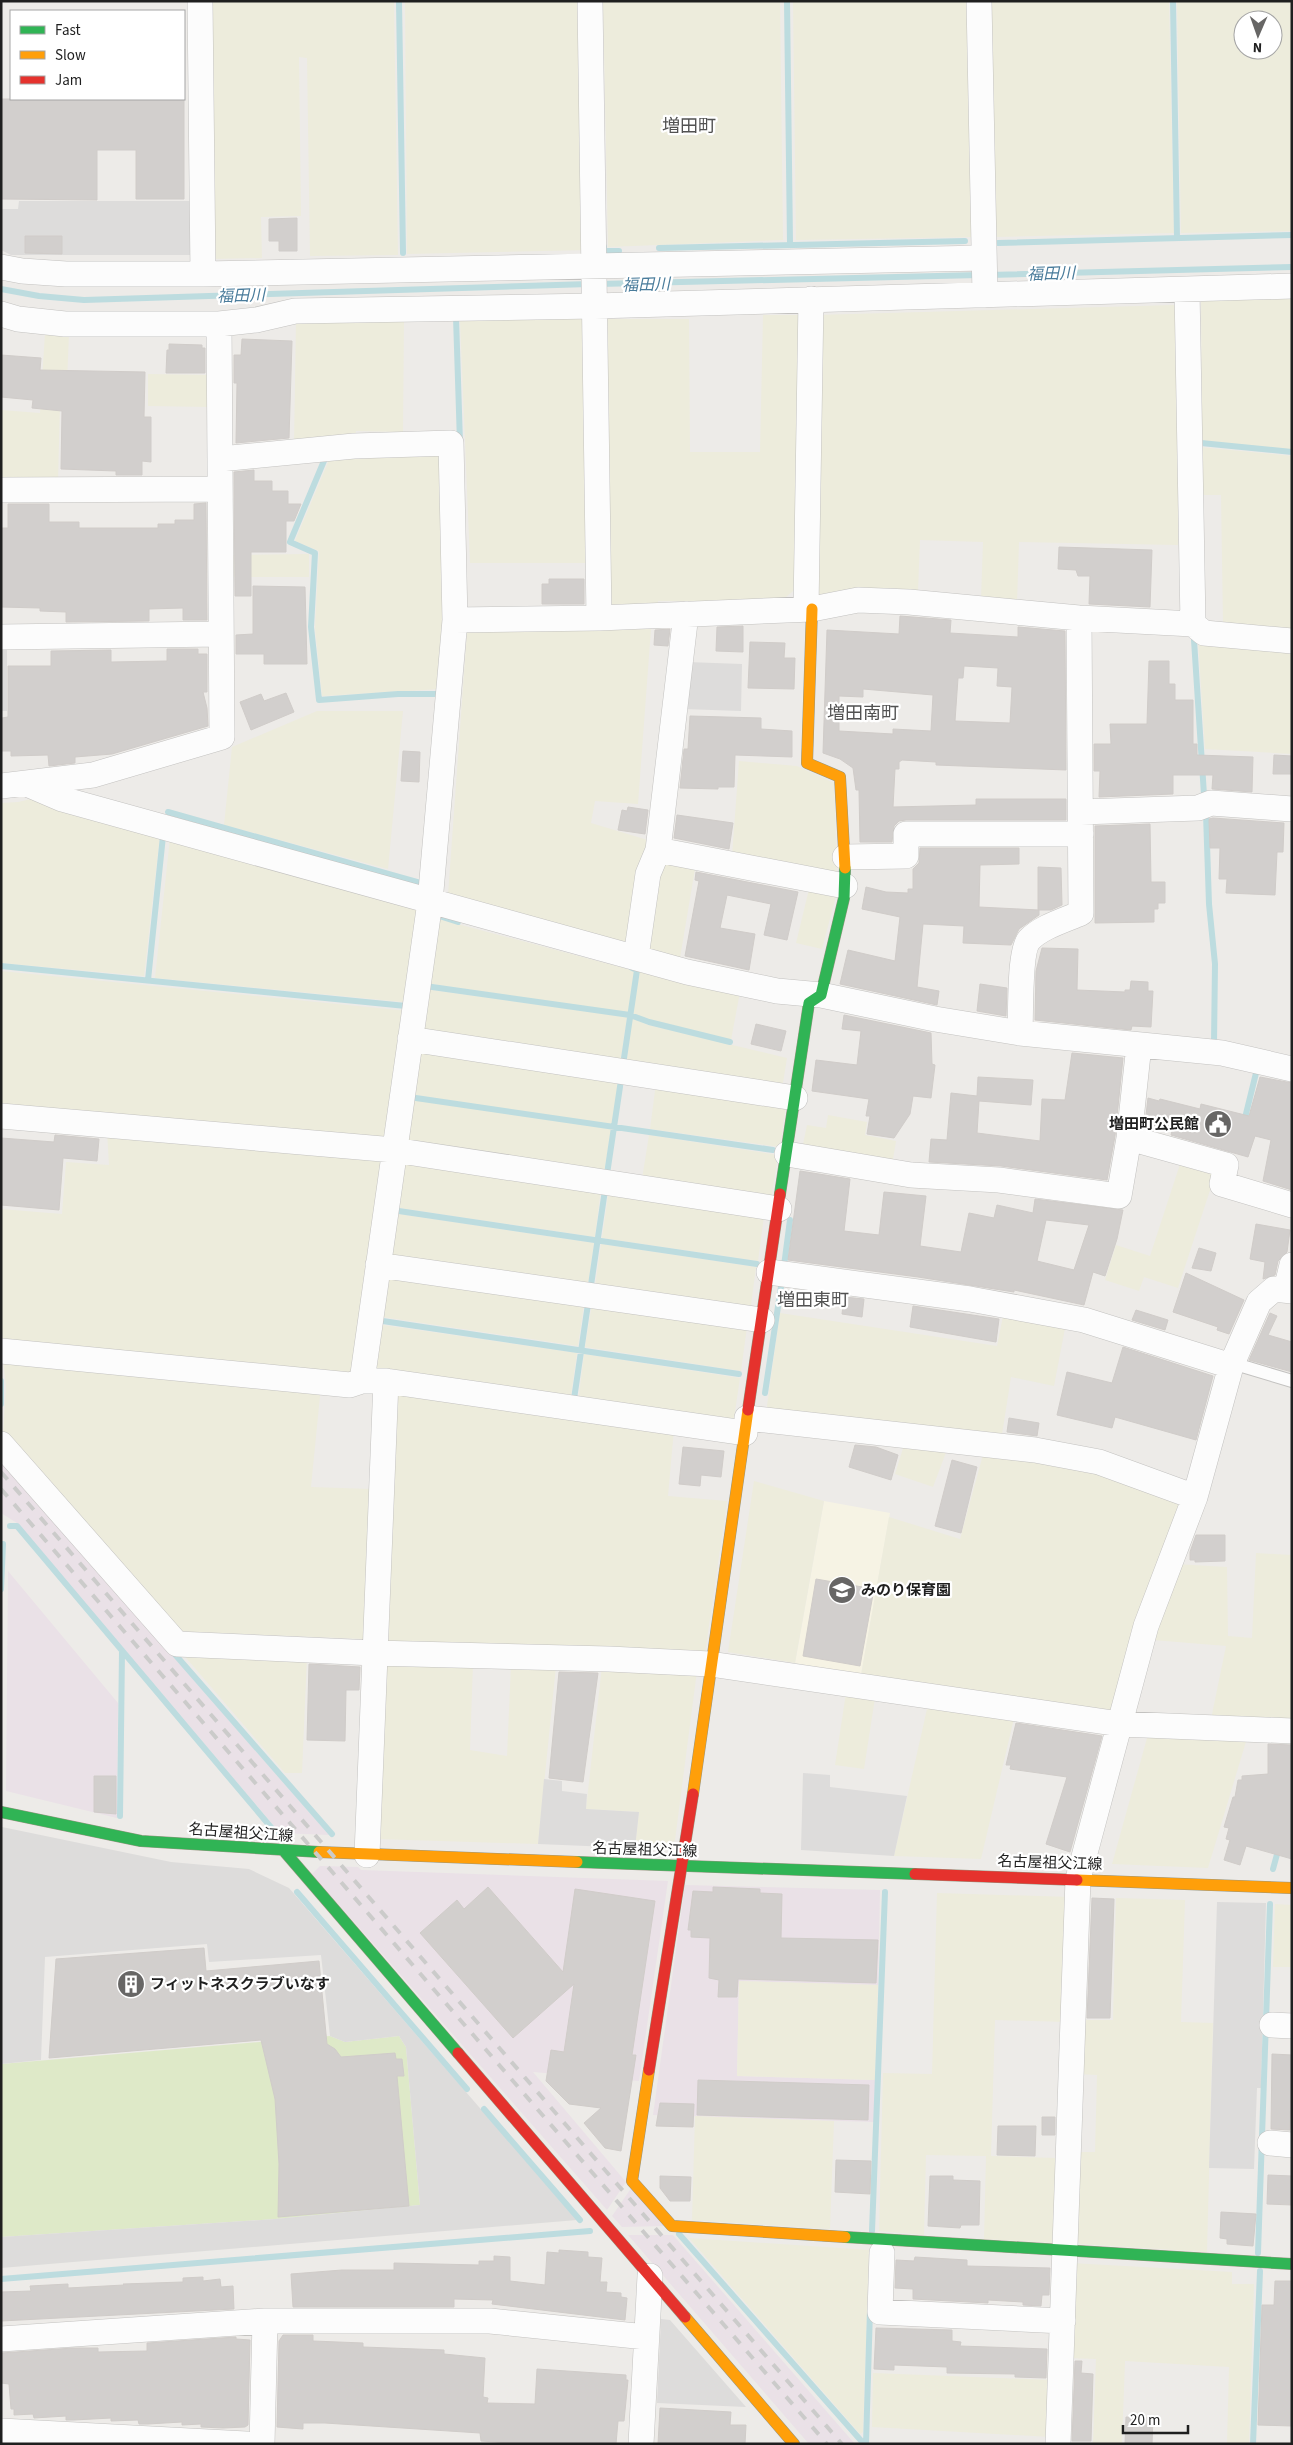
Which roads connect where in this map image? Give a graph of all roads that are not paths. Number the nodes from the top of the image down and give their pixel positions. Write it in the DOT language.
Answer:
graph roads {
  1 [pos="200,1"];
  2 [pos="590,1"];
  3 [pos="979,1"];
  4 [pos="1,267"];
  5 [pos="204,274"];
  6 [pos="984,275"];
  7 [pos="594,286"];
  8 [pos="1292,286"];
  9 [pos="1187,289"];
  10 [pos="811,299"];
  11 [pos="1,314"];
  12 [pos="219,324"];
  13 [pos="220,458"];
  14 [pos="220,489"];
  15 [pos="1,490"];
  16 [pos="809,609"];
  17 [pos="686,614"];
  18 [pos="599,618"];
  19 [pos="1079,618"];
  20 [pos="455,620"];
  21 [pos="1192,624"];
  22 [pos="221,634"];
  23 [pos="1,637"];
  24 [pos="1292,641"];
  25 [pos="27,784"];
  26 [pos="1,786"];
  27 [pos="1292,808"];
  28 [pos="1081,823"];
  29 [pos="658,850"];
  30 [pos="845,857"];
  31 [pos="845,886"];
  32 [pos="430,902"];
  33 [pos="636,957"];
  34 [pos="821,995"];
  35 [pos="1020,1033"];
  36 [pos="410,1040"];
  37 [pos="1139,1045"];
  38 [pos="1292,1069"];
  39 [pos="795,1098"];
  40 [pos="1,1116"];
  41 [pos="1129,1138"];
  42 [pos="394,1150"];
  43 [pos="787,1154"];
  44 [pos="1292,1205"];
  45 [pos="779,1209"];
  46 [pos="378,1265"];
  47 [pos="1292,1265"];
  48 [pos="769,1272"];
  49 [pos="1289,1290"];
  50 [pos="762,1320"];
  51 [pos="1,1351"];
  52 [pos="1232,1365"];
  53 [pos="374,1381"];
  54 [pos="1292,1381"];
  55 [pos="746,1426"];
  56 [pos="1,1444"];
  57 [pos="1195,1497"];
  58 [pos="374,1653"];
  59 [pos="710,1664"];
  60 [pos="1120,1724"];
  61 [pos="1292,1731"];
  62 [pos="1,1812"];
  63 [pos="284,1851"];
  64 [pos="367,1855"];
  65 [pos="680,1866"];
  66 [pos="1078,1879"];
  67 [pos="1292,1888"];
  68 [pos="1066,2250"];
  69 [pos="882,2252"];
  70 [pos="1292,2264"];
  71 [pos="650,2276"];
  72 [pos="265,2322"];
  73 [pos="1063,2322"];
  74 [pos="646,2337"];
  75 [pos="1,2339"];
  76 [pos="1,2431"];
  77 [pos="246,2444"];
  78 [pos="262,2444"];
  79 [pos="641,2444"];
  80 [pos="794,2444"];
  81 [pos="1058,2444"];
  1 -- 5 [label="street"];
  2 -- 7 [label="street"];
  3 -- 6 [label="street"];
  4 -- 5 [label="street"];
  5 -- 7 [label="street"];
  6 -- 7 [label="street"];
  6 -- 9 [label="street"];
  6 -- 10 [label="street"];
  7 -- 10 [label="street"];
  7 -- 12 [label="street"];
  7 -- 18 [label="street"];
  8 -- 9 [label="street"];
  9 -- 21 [label="street"];
  10 -- 16 [label="street"];
  11 -- 12 [label="street"];
  12 -- 13 [label="street"];
  13 -- 14 [label="street"];
  13 -- 20 [label="street"];
  14 -- 15 [label="street"];
  14 -- 22 [label="street"];
  16 -- 17 [label="street"];
  16 -- 19 [label="street"];
  16 -- 30 [label="street"];
  17 -- 18 [label="street"];
  17 -- 29 [label="street"];
  18 -- 20 [label="street"];
  19 -- 21 [label="street"];
  19 -- 28 [label="street"];
  20 -- 32 [label="street"];
  21 -- 24 [label="street"];
  22 -- 23 [label="street"];
  22 -- 25 [label="street"];
  25 -- 26 [label="street"];
  25 -- 32 [label="street"];
  27 -- 28 [label="street"];
  28 -- 30 [label="street"];
  28 -- 35 [label="street"];
  29 -- 31 [label="street"];
  29 -- 33 [label="street"];
  30 -- 31 [label="street"];
  31 -- 34 [label="street"];
  32 -- 33 [label="street"];
  32 -- 36 [label="street"];
  33 -- 34 [label="street"];
  34 -- 35 [label="street"];
  34 -- 39 [label="street"];
  35 -- 37 [label="street"];
  36 -- 39 [label="street"];
  36 -- 42 [label="street"];
  37 -- 38 [label="street"];
  37 -- 41 [label="street"];
  39 -- 43 [label="street"];
  40 -- 42 [label="street"];
  41 -- 43 [label="street"];
  41 -- 44 [label="street"];
  42 -- 45 [label="street"];
  42 -- 46 [label="street"];
  43 -- 45 [label="street"];
  45 -- 48 [label="street"];
  46 -- 50 [label="street"];
  46 -- 53 [label="street"];
  47 -- 49 [label="street"];
  48 -- 50 [label="street"];
  48 -- 52 [label="street"];
  49 -- 52 [label="street"];
  50 -- 55 [label="street"];
  51 -- 53 [label="street"];
  52 -- 54 [label="lane"];
  52 -- 57 [label="street"];
  53 -- 55 [label="street"];
  53 -- 58 [label="street"];
  55 -- 57 [label="street"];
  55 -- 59 [label="street"];
  56 -- 58 [label="street"];
  57 -- 60 [label="street"];
  58 -- 59 [label="street"];
  58 -- 64 [label="street"];
  59 -- 60 [label="street"];
  59 -- 65 [label="street"];
  60 -- 61 [label="street"];
  60 -- 66 [label="street"];
  62 -- 63 [label="street, 名古屋祖父江線"];
  63 -- 64 [label="street, 名古屋祖父江線"];
  63 -- 71 [label="street"];
  64 -- 65 [label="street, 名古屋祖父江線"];
  65 -- 66 [label="street, 名古屋祖父江線"];
  65 -- 68 [label="street"];
  66 -- 67 [label="street, 名古屋祖父江線"];
  66 -- 68 [label="street"];
  68 -- 70 [label="street"];
  68 -- 73 [label="street"];
  69 -- 73 [label="street"];
  71 -- 74 [label="street"];
  71 -- 80 [label="street"];
  72 -- 74 [label="street"];
  72 -- 75 [label="street"];
  72 -- 78 [label="street"];
  73 -- 81 [label="street"];
  74 -- 79 [label="street"];
  76 -- 77 [label="street"];
}
